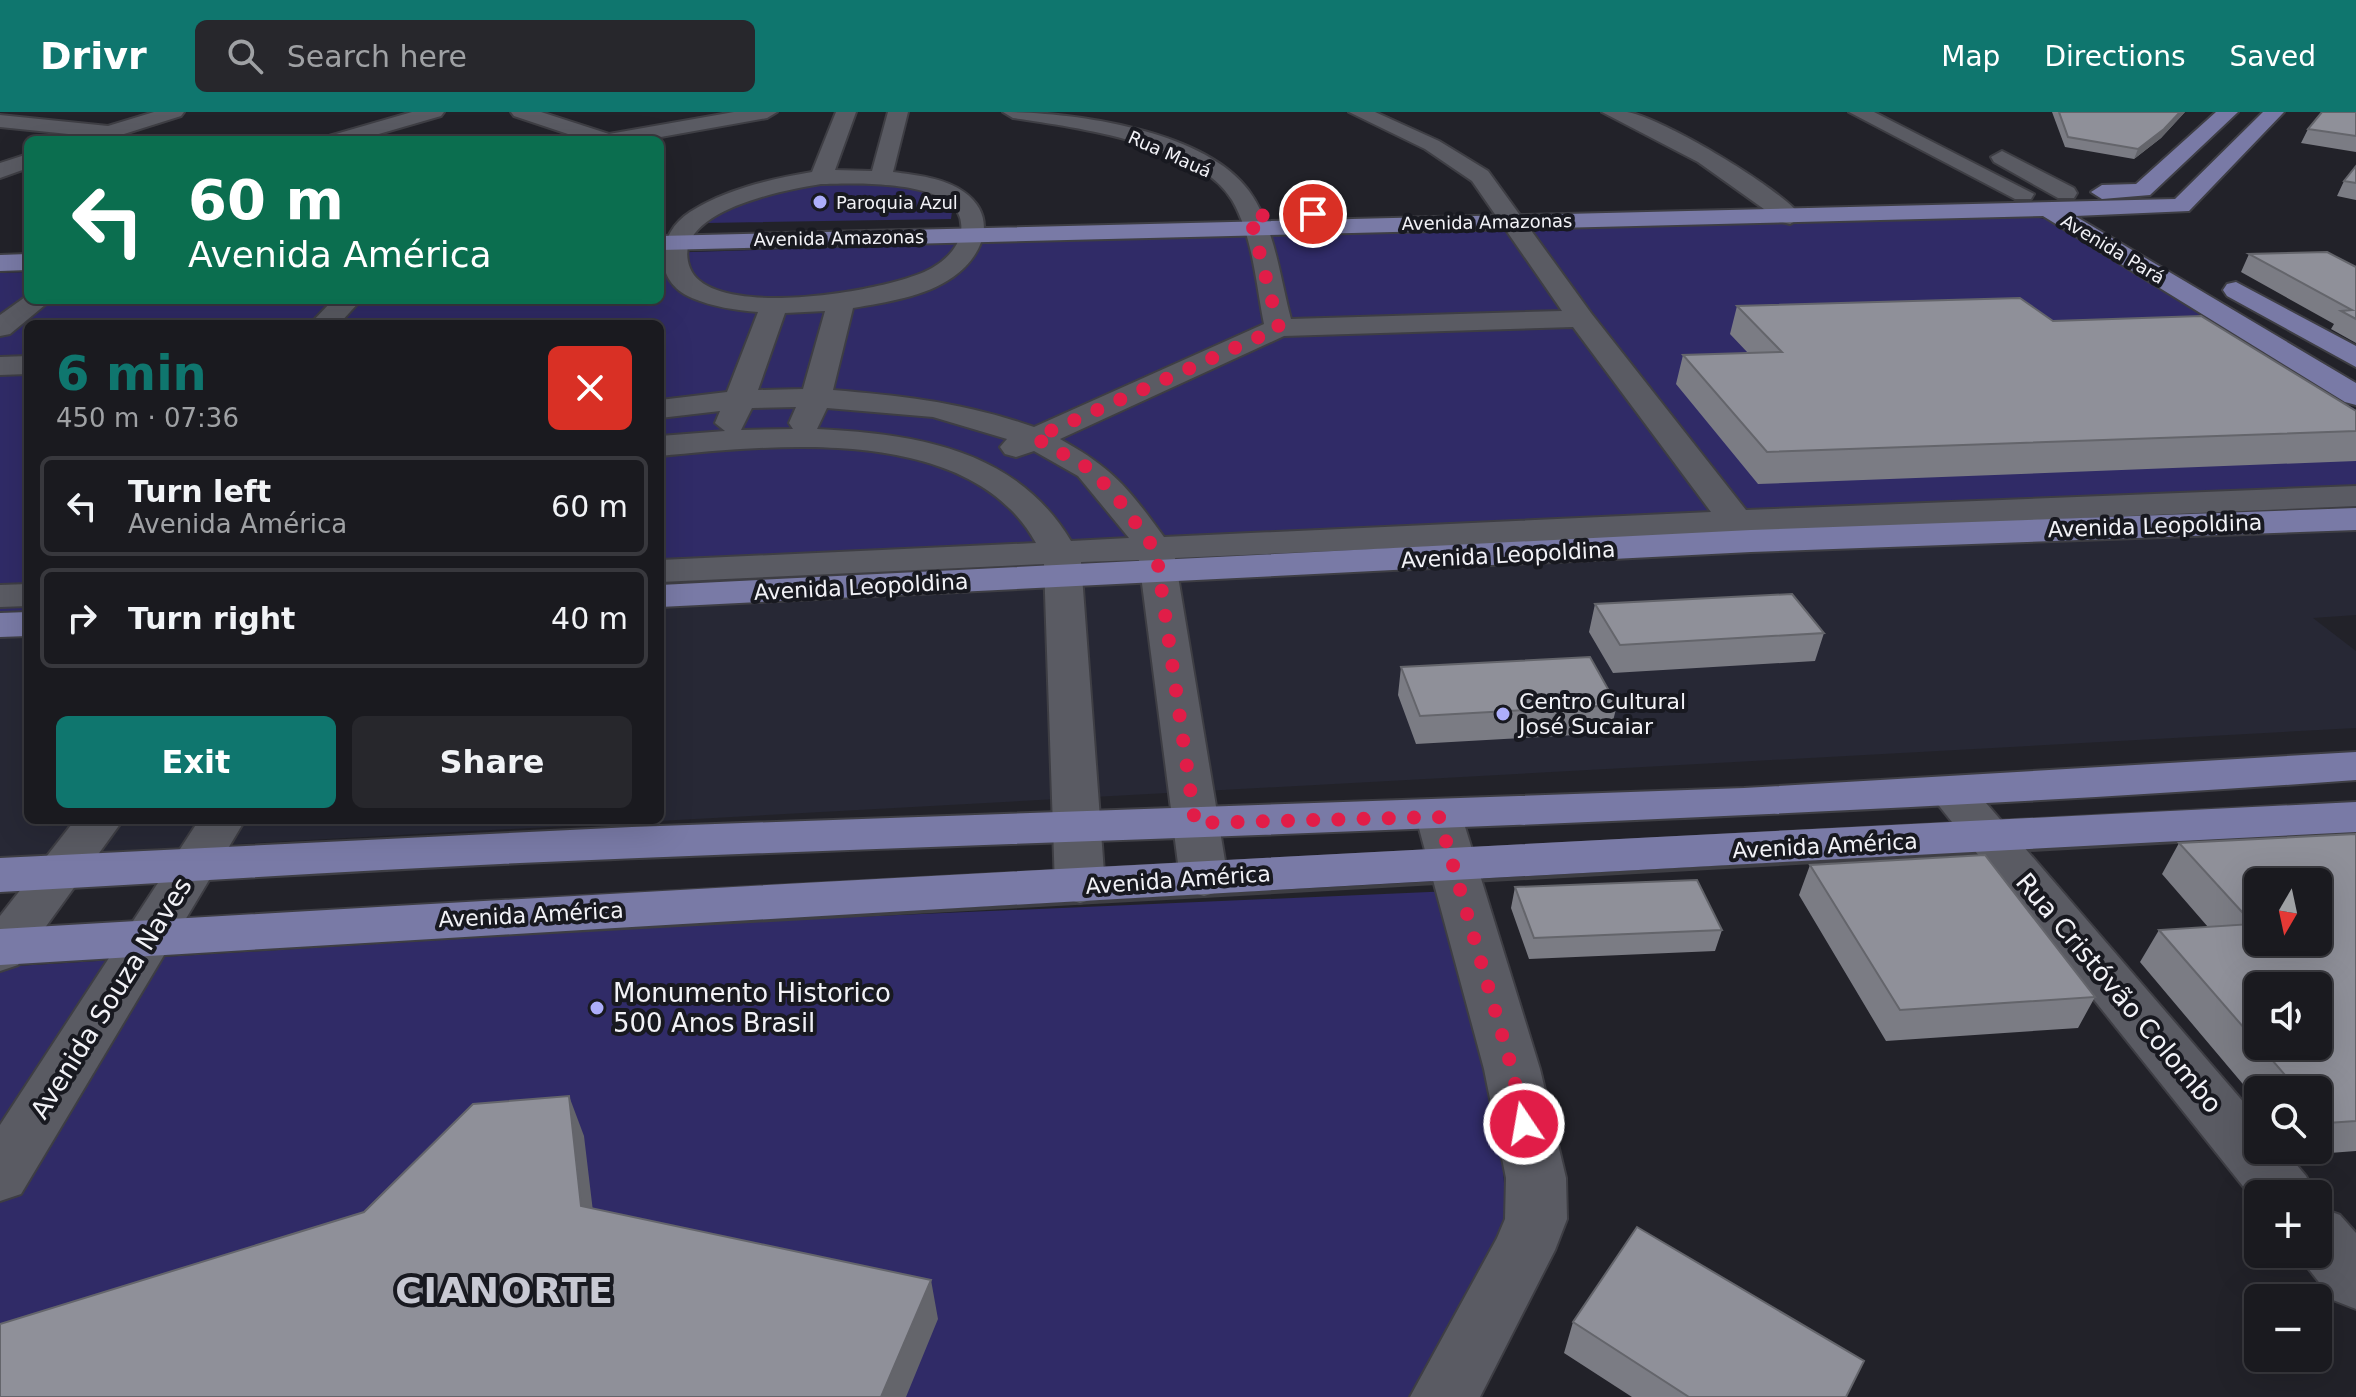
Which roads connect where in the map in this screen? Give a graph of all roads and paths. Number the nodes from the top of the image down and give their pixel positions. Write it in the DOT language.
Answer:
graph roads {
  1 [pos="174,112"];
  2 [pos="434,112"];
  3 [pos="521,112"];
  4 [pos="767,112"];
  5 [pos="846,112"];
  6 [pos="898,112"];
  7 [pos="1013,112"];
  8 [pos="1359,112"];
  9 [pos="1612,112"];
  10 [pos="1864,112"];
  11 [pos="2228,112"];
  12 [pos="2274,112"];
  13 [pos="1146,116"];
  14 [pos="0,121"];
  15 [pos="1108,128"];
  16 [pos="107,132"];
  17 [pos="96,136"];
  18 [pos="350,136"];
  19 [pos="596,136"];
  20 [pos="631,136"];
  21 [pos="1987,149"];
  22 [pos="24,162"];
  23 [pos="0,171"];
  24 [pos="821,177"];
  25 [pos="881,178"];
  26 [pos="2023,194"];
  27 [pos="2058,202"];
  28 [pos="2181,206"];
  29 [pos="1781,209"];
  30 [pos="2095,210"];
  31 [pos="1508,215"];
  32 [pos="1251,222"];
  33 [pos="974,229"];
  34 [pos="670,236"];
  35 [pos="24,249"];
  36 [pos="0,250"];
  37 [pos="24,262"];
  38 [pos="0,263"];
  39 [pos="2217,279"];
  40 [pos="841,303"];
  41 [pos="33,304"];
  42 [pos="344,304"];
  43 [pos="774,305"];
  44 [pos="1581,319"];
  45 [pos="328,320"];
  46 [pos="0,328"];
  47 [pos="1279,328"];
  48 [pos="2356,358"];
  49 [pos="24,365"];
  50 [pos="0,366"];
  51 [pos="2356,396"];
  52 [pos="816,398"];
  53 [pos="742,399"];
  54 [pos="664,409"];
  55 [pos="799,436"];
  56 [pos="1035,438"];
  57 [pos="725,439"];
  58 [pos="664,446"];
  59 [pos="974,467"];
  60 [pos="2356,496"];
  61 [pos="2356,519"];
  62 [pos="1736,521"];
  63 [pos="1158,562"];
  64 [pos="1063,566"];
  65 [pos="664,571"];
  66 [pos="24,595"];
  67 [pos="0,596"];
  68 [pos="664,596"];
  69 [pos="24,624"];
  70 [pos="0,625"];
  71 [pos="2356,766"];
  72 [pos="1952,792"];
  73 [pos="2356,817"];
  74 [pos="1195,823"];
  75 [pos="97,824"];
  76 [pos="220,824"];
  77 [pos="1078,828"];
  78 [pos="1991,838"];
  79 [pos="1446,840"];
  80 [pos="195,865"];
  81 [pos="60,872"];
  82 [pos="0,875"];
  83 [pos="1204,879"];
  84 [pos="1080,886"];
  85 [pos="147,938"];
  86 [pos="1,948"];
  87 [pos="0,1176"];
  88 [pos="2273,1180"];
  89 [pos="2332,1251"];
  90 [pos="2356,1280"];
  91 [pos="1444,1397"];
  1 -- 16 [label="street"];
  2 -- 18 [label="street"];
  3 -- 19 [label="street"];
  4 -- 20 [label="street"];
  5 -- 24 [label="street"];
  6 -- 25 [label="street"];
  7 -- 15 [label="street, Rua Mauá"];
  8 -- 31 [label="street"];
  9 -- 29 [label="street"];
  10 -- 26 [label="street, Avenida Pará"];
  11 -- 27 [label="main road, Avenida Amazonas"];
  12 -- 28 [label="main road"];
  13 -- 15 [label="street"];
  14 -- 16 [label="street"];
  15 -- 32 [label="street, Rua Mauá"];
  16 -- 17 [label="street"];
  21 -- 27 [label="street, Avenida Pará"];
  22 -- 23 [label="street"];
  24 -- 25 [label="street"];
  24 -- 34 [label="street"];
  25 -- 33 [label="street"];
  26 -- 27 [label="main road, Avenida Pará"];
  26 -- 29 [label="main road, Avenida Amazonas"];
  27 -- 29 [label="main road, Avenida Amazonas"];
  27 -- 30 [label="main road, Avenida Pará"];
  27 -- 51 [label="main road, Avenida Pará"];
  28 -- 30 [label="main road"];
  28 -- 30 [label="main road, Avenida Pará"];
  29 -- 31 [label="main road, Avenida Amazonas"];
  31 -- 32 [label="main road, Avenida Amazonas"];
  31 -- 44 [label="street"];
  32 -- 33 [label="main road, Avenida Amazonas"];
  32 -- 47 [label="street, Rua Mauá"];
  33 -- 34 [label="main road, Avenida Amazonas"];
  33 -- 40 [label="street"];
  34 -- 43 [label="street"];
  35 -- 36 [label="main road"];
  37 -- 38 [label="main road"];
  39 -- 48 [label="main road"];
  40 -- 43 [label="street"];
  40 -- 52 [label="street"];
  41 -- 46 [label="street"];
  42 -- 45 [label="street"];
  43 -- 53 [label="street"];
  44 -- 47 [label="street"];
  44 -- 62 [label="street"];
  47 -- 56 [label="street"];
  49 -- 50 [label="street"];
  52 -- 53 [label="street"];
  52 -- 55 [label="street"];
  52 -- 56 [label="street"];
  53 -- 54 [label="street"];
  53 -- 57 [label="street"];
  55 -- 57 [label="street"];
  55 -- 59 [label="street"];
  56 -- 59 [label="street"];
  56 -- 63 [label="street"];
  57 -- 58 [label="street"];
  59 -- 64 [label="street"];
  60 -- 62 [label="street"];
  61 -- 63 [label="main road, Avenida Leopoldina"];
  62 -- 63 [label="street"];
  63 -- 64 [label="main road, Avenida Leopoldina"];
  63 -- 74 [label="street"];
  64 -- 65 [label="street"];
  64 -- 68 [label="main road, Avenida Leopoldina"];
  64 -- 77 [label="street"];
  66 -- 67 [label="street"];
  69 -- 70 [label="main road"];
  71 -- 72 [label="main road, Avenida América"];
  72 -- 78 [label="street, Rua Cristóvão Colombo"];
  72 -- 79 [label="main road, Avenida América"];
  73 -- 78 [label="main road, Avenida América"];
  74 -- 77 [label="main road, Avenida América"];
  74 -- 79 [label="main road, Avenida América"];
  74 -- 83 [label="street"];
  75 -- 81 [label="street"];
  76 -- 80 [label="street, Avenida Souza Naves"];
  77 -- 80 [label="main road, Avenida América"];
  77 -- 84 [label="street"];
  78 -- 79 [label="main road, Avenida América"];
  78 -- 88 [label="street, Rua Cristóvão Colombo"];
  79 -- 83 [label="main road, Avenida América"];
  79 -- 91 [label="street"];
  80 -- 81 [label="main road, Avenida América"];
  80 -- 85 [label="street, Avenida Souza Naves"];
  81 -- 82 [label="main road, Avenida América"];
  81 -- 86 [label="street"];
  83 -- 84 [label="main road, Avenida América"];
  84 -- 85 [label="main road, Avenida América"];
  85 -- 86 [label="main road, Avenida América"];
  85 -- 87 [label="street, Avenida Souza Naves"];
  89 -- 90 [label="street"];
}
